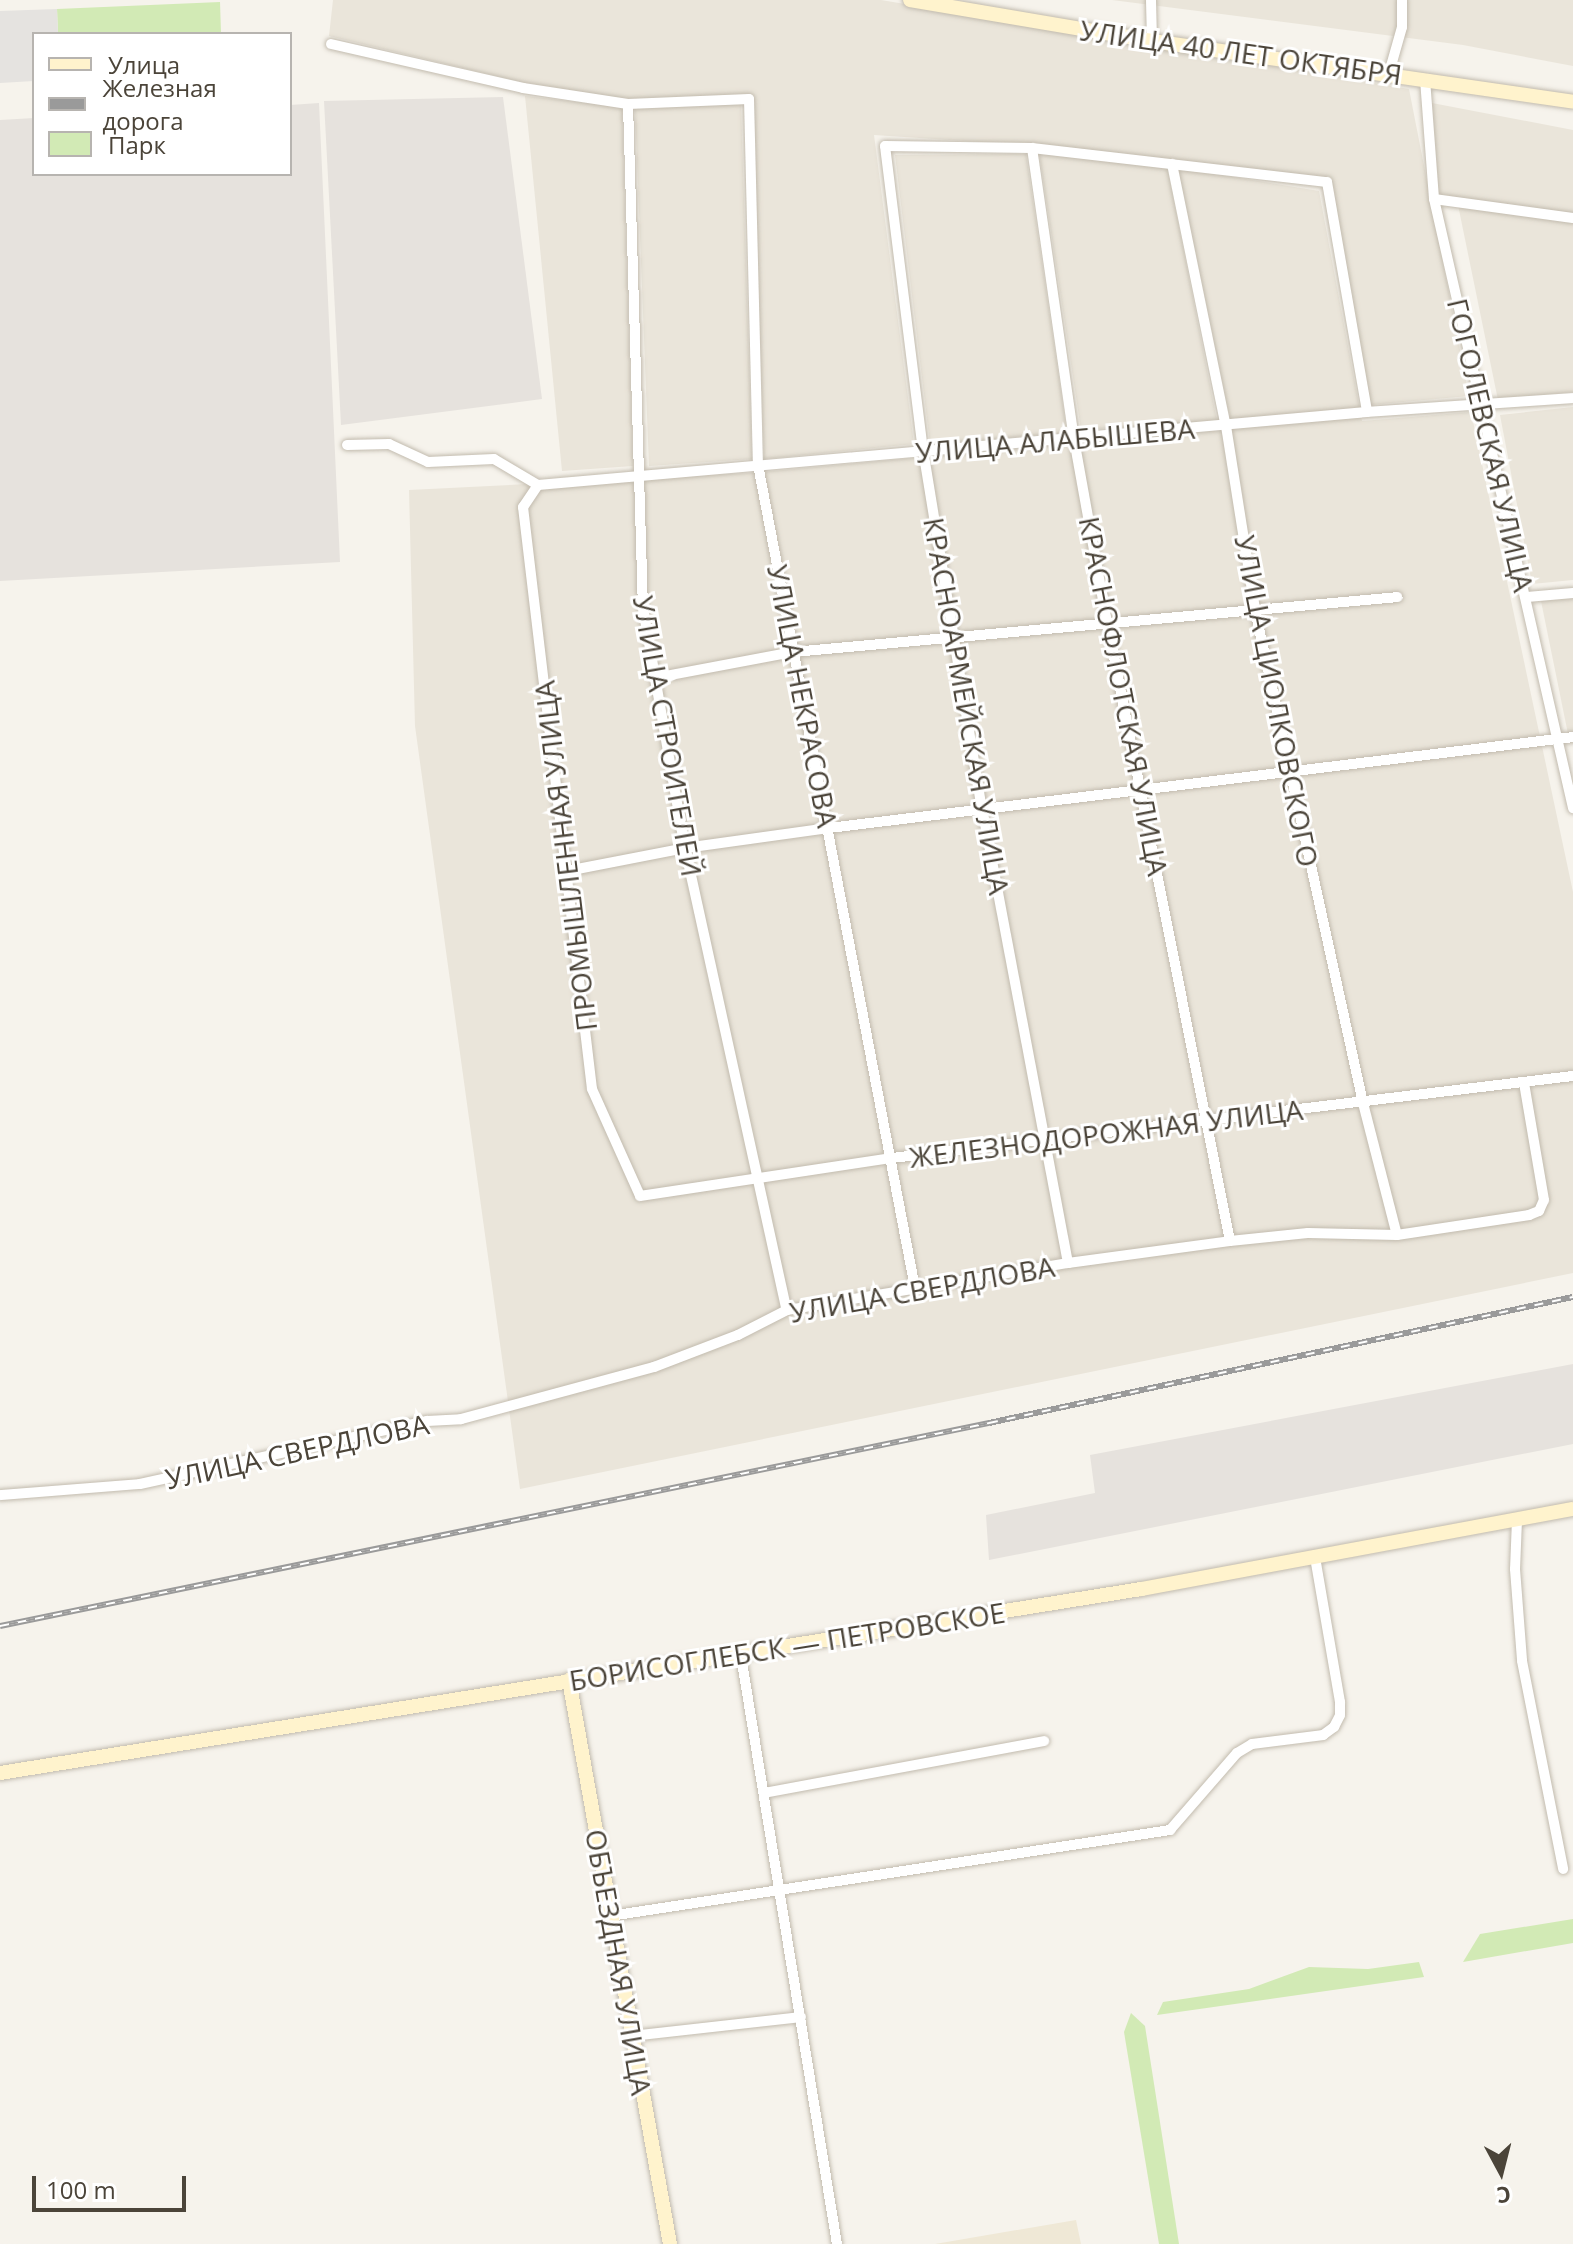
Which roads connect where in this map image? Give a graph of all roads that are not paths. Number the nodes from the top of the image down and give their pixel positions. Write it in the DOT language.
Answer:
graph roads {
  1 [pos="910,0"];
  2 [pos="1151,0"];
  3 [pos="1402,0"];
  4 [pos="1152,41"];
  5 [pos="331,44"];
  6 [pos="1389,73"];
  7 [pos="1425,79"];
  8 [pos="1573,102"];
  9 [pos="628,104"];
  10 [pos="1032,148"];
  11 [pos="1172,164"];
  12 [pos="1434,199"];
  13 [pos="1573,218"];
  14 [pos="1573,398"];
  15 [pos="1481,404"];
  16 [pos="1367,412"];
  17 [pos="1226,426"];
  18 [pos="1074,439"];
  19 [pos="347,445"];
  20 [pos="923,451"];
  21 [pos="758,465"];
  22 [pos="640,475"];
  23 [pos="538,485"];
  24 [pos="1573,593"];
  25 [pos="1398,597"];
  26 [pos="1527,597"];
  27 [pos="1255,610"];
  28 [pos="1107,622"];
  29 [pos="954,635"];
  30 [pos="793,652"];
  31 [pos="655,678"];
  32 [pos="1573,737"];
  33 [pos="1558,738"];
  34 [pos="1289,771"];
  35 [pos="1143,792"];
  36 [pos="1573,808"];
  37 [pos="982,810"];
  38 [pos="829,828"];
  39 [pos="685,848"];
  40 [pos="567,871"];
  41 [pos="1573,1076"];
  42 [pos="1524,1083"];
  43 [pos="1363,1103"];
  44 [pos="1207,1122"];
  45 [pos="1046,1140"];
  46 [pos="892,1158"];
  47 [pos="759,1178"];
  48 [pos="640,1196"];
  49 [pos="1397,1235"];
  50 [pos="1230,1241"];
  51 [pos="1068,1263"];
  52 [pos="915,1288"];
  53 [pos="787,1310"];
  54 [pos="0,1495"];
  55 [pos="1573,1509"];
  56 [pos="1517,1520"];
  57 [pos="1315,1557"];
  58 [pos="741,1656"];
  59 [pos="569,1680"];
  60 [pos="1044,1741"];
  61 [pos="0,1773"];
  62 [pos="764,1793"];
  63 [pos="1563,1869"];
  64 [pos="780,1890"];
  65 [pos="610,1916"];
  66 [pos="801,2017"];
  67 [pos="632,2036"];
  68 [pos="670,2244"];
  69 [pos="837,2244"];
  1 -- 4 [label="street, УЛИЦА 40 ЛЕТ ОКТЯБРЯ"];
  2 -- 4 [label="street"];
  3 -- 6 [label="street"];
  4 -- 6 [label="street, УЛИЦА 40 ЛЕТ ОКТЯБРЯ"];
  5 -- 9 [label="street"];
  6 -- 7 [label="street, УЛИЦА 40 ЛЕТ ОКТЯБРЯ"];
  7 -- 8 [label="street, УЛИЦА 40 ЛЕТ ОКТЯБРЯ"];
  7 -- 12 [label="street, ГОГОЛЕВСКАЯ УЛИЦА"];
  9 -- 21 [label="street, УЛИЦА НЕКРАСОВА"];
  9 -- 22 [label="street, УЛИЦА СТРОИТЕЛЕЙ"];
  10 -- 11 [label="street"];
  10 -- 18 [label="street, КРАСНОФЛОТСКАЯ УЛИЦА"];
  10 -- 20 [label="street, КРАСНОАРМЕЙСКАЯ УЛИЦА"];
  11 -- 16 [label="street"];
  11 -- 17 [label="street, УЛИЦА ЦИОЛКОВСКОГО"];
  12 -- 13 [label="street"];
  12 -- 15 [label="street, ГОГОЛЕВСКАЯ УЛИЦА"];
  14 -- 15 [label="street, УЛИЦА АЛАБЫШЕВА"];
  15 -- 16 [label="street, УЛИЦА АЛАБЫШЕВА"];
  15 -- 26 [label="street, ГОГОЛЕВСКАЯ УЛИЦА"];
  16 -- 17 [label="street, УЛИЦА АЛАБЫШЕВА"];
  17 -- 18 [label="street, УЛИЦА АЛАБЫШЕВА"];
  17 -- 27 [label="street, УЛИЦА ЦИОЛКОВСКОГО"];
  18 -- 20 [label="street, УЛИЦА АЛАБЫШЕВА"];
  18 -- 28 [label="street, КРАСНОФЛОТСКАЯ УЛИЦА"];
  19 -- 23 [label="street"];
  20 -- 21 [label="street, УЛИЦА АЛАБЫШЕВА"];
  20 -- 29 [label="street, КРАСНОАРМЕЙСКАЯ УЛИЦА"];
  21 -- 22 [label="street, УЛИЦА АЛАБЫШЕВА"];
  21 -- 30 [label="street, УЛИЦА НЕКРАСОВА"];
  22 -- 23 [label="street, УЛИЦА АЛАБЫШЕВА"];
  22 -- 31 [label="street, УЛИЦА СТРОИТЕЛЕЙ"];
  23 -- 40 [label="street, ПРОМЫШЛЕННАЯ УЛИЦА"];
  24 -- 26 [label="street"];
  25 -- 27 [label="street"];
  26 -- 33 [label="street, ГОГОЛЕВСКАЯ УЛИЦА"];
  27 -- 28 [label="street"];
  27 -- 34 [label="street, УЛИЦА ЦИОЛКОВСКОГО"];
  28 -- 29 [label="street"];
  28 -- 35 [label="street, КРАСНОФЛОТСКАЯ УЛИЦА"];
  29 -- 30 [label="street"];
  29 -- 37 [label="street, КРАСНОАРМЕЙСКАЯ УЛИЦА"];
  30 -- 31 [label="street"];
  30 -- 38 [label="street, УЛИЦА НЕКРАСОВА"];
  31 -- 39 [label="street, УЛИЦА СТРОИТЕЛЕЙ"];
  32 -- 33 [label="street"];
  33 -- 34 [label="street"];
  33 -- 36 [label="street, ГОГОЛЕВСКАЯ УЛИЦА"];
  34 -- 35 [label="street"];
  34 -- 43 [label="street, УЛИЦА ЦИОЛКОВСКОГО"];
  35 -- 37 [label="street"];
  35 -- 44 [label="street, КРАСНОФЛОТСКАЯ УЛИЦА"];
  37 -- 38 [label="street"];
  37 -- 45 [label="street, КРАСНОАРМЕЙСКАЯ УЛИЦА"];
  38 -- 39 [label="street"];
  38 -- 46 [label="street, УЛИЦА НЕКРАСОВА"];
  39 -- 40 [label="street"];
  39 -- 47 [label="street, УЛИЦА СТРОИТЕЛЕЙ"];
  40 -- 48 [label="street, ПРОМЫШЛЕННАЯ УЛИЦА"];
  41 -- 42 [label="street, ЖЕЛЕЗНОДОРОЖНАЯ УЛИЦА"];
  42 -- 43 [label="street, ЖЕЛЕЗНОДОРОЖНАЯ УЛИЦА"];
  42 -- 49 [label="street, УЛИЦА СВЕРДЛОВА"];
  43 -- 44 [label="street, ЖЕЛЕЗНОДОРОЖНАЯ УЛИЦА"];
  43 -- 49 [label="street, УЛИЦА ЦИОЛКОВСКОГО"];
  44 -- 45 [label="street, ЖЕЛЕЗНОДОРОЖНАЯ УЛИЦА"];
  44 -- 50 [label="street, КРАСНОФЛОТСКАЯ УЛИЦА"];
  45 -- 46 [label="street, ЖЕЛЕЗНОДОРОЖНАЯ УЛИЦА"];
  45 -- 51 [label="street, КРАСНОАРМЕЙСКАЯ УЛИЦА"];
  46 -- 47 [label="street, ЖЕЛЕЗНОДОРОЖНАЯ УЛИЦА"];
  46 -- 52 [label="street, УЛИЦА НЕКРАСОВА"];
  47 -- 48 [label="street, ЖЕЛЕЗНОДОРОЖНАЯ УЛИЦА"];
  47 -- 53 [label="street, УЛИЦА СТРОИТЕЛЕЙ"];
  49 -- 50 [label="street, УЛИЦА СВЕРДЛОВА"];
  50 -- 51 [label="street, УЛИЦА СВЕРДЛОВА"];
  51 -- 52 [label="street, УЛИЦА СВЕРДЛОВА"];
  52 -- 53 [label="street, УЛИЦА СВЕРДЛОВА"];
  53 -- 54 [label="street, УЛИЦА СВЕРДЛОВА"];
  55 -- 56 [label="street, БОРИСОГЛЕБСК — ПЕТРОВСКОЕ"];
  56 -- 57 [label="street, БОРИСОГЛЕБСК — ПЕТРОВСКОЕ"];
  56 -- 63 [label="street"];
  57 -- 58 [label="street, БОРИСОГЛЕБСК — ПЕТРОВСКОЕ"];
  57 -- 64 [label="street"];
  58 -- 59 [label="street, БОРИСОГЛЕБСК — ПЕТРОВСКОЕ"];
  58 -- 62 [label="street"];
  59 -- 61 [label="street, БОРИСОГЛЕБСК — ПЕТРОВСКОЕ"];
  59 -- 65 [label="street, ОБЪЕЗДНАЯ УЛИЦА"];
  60 -- 62 [label="street"];
  62 -- 64 [label="street"];
  64 -- 65 [label="street"];
  64 -- 66 [label="street"];
  65 -- 67 [label="street, ОБЪЕЗДНАЯ УЛИЦА"];
  66 -- 67 [label="street"];
  66 -- 69 [label="street"];
  67 -- 68 [label="street, ОБЪЕЗДНАЯ УЛИЦА"];
}
